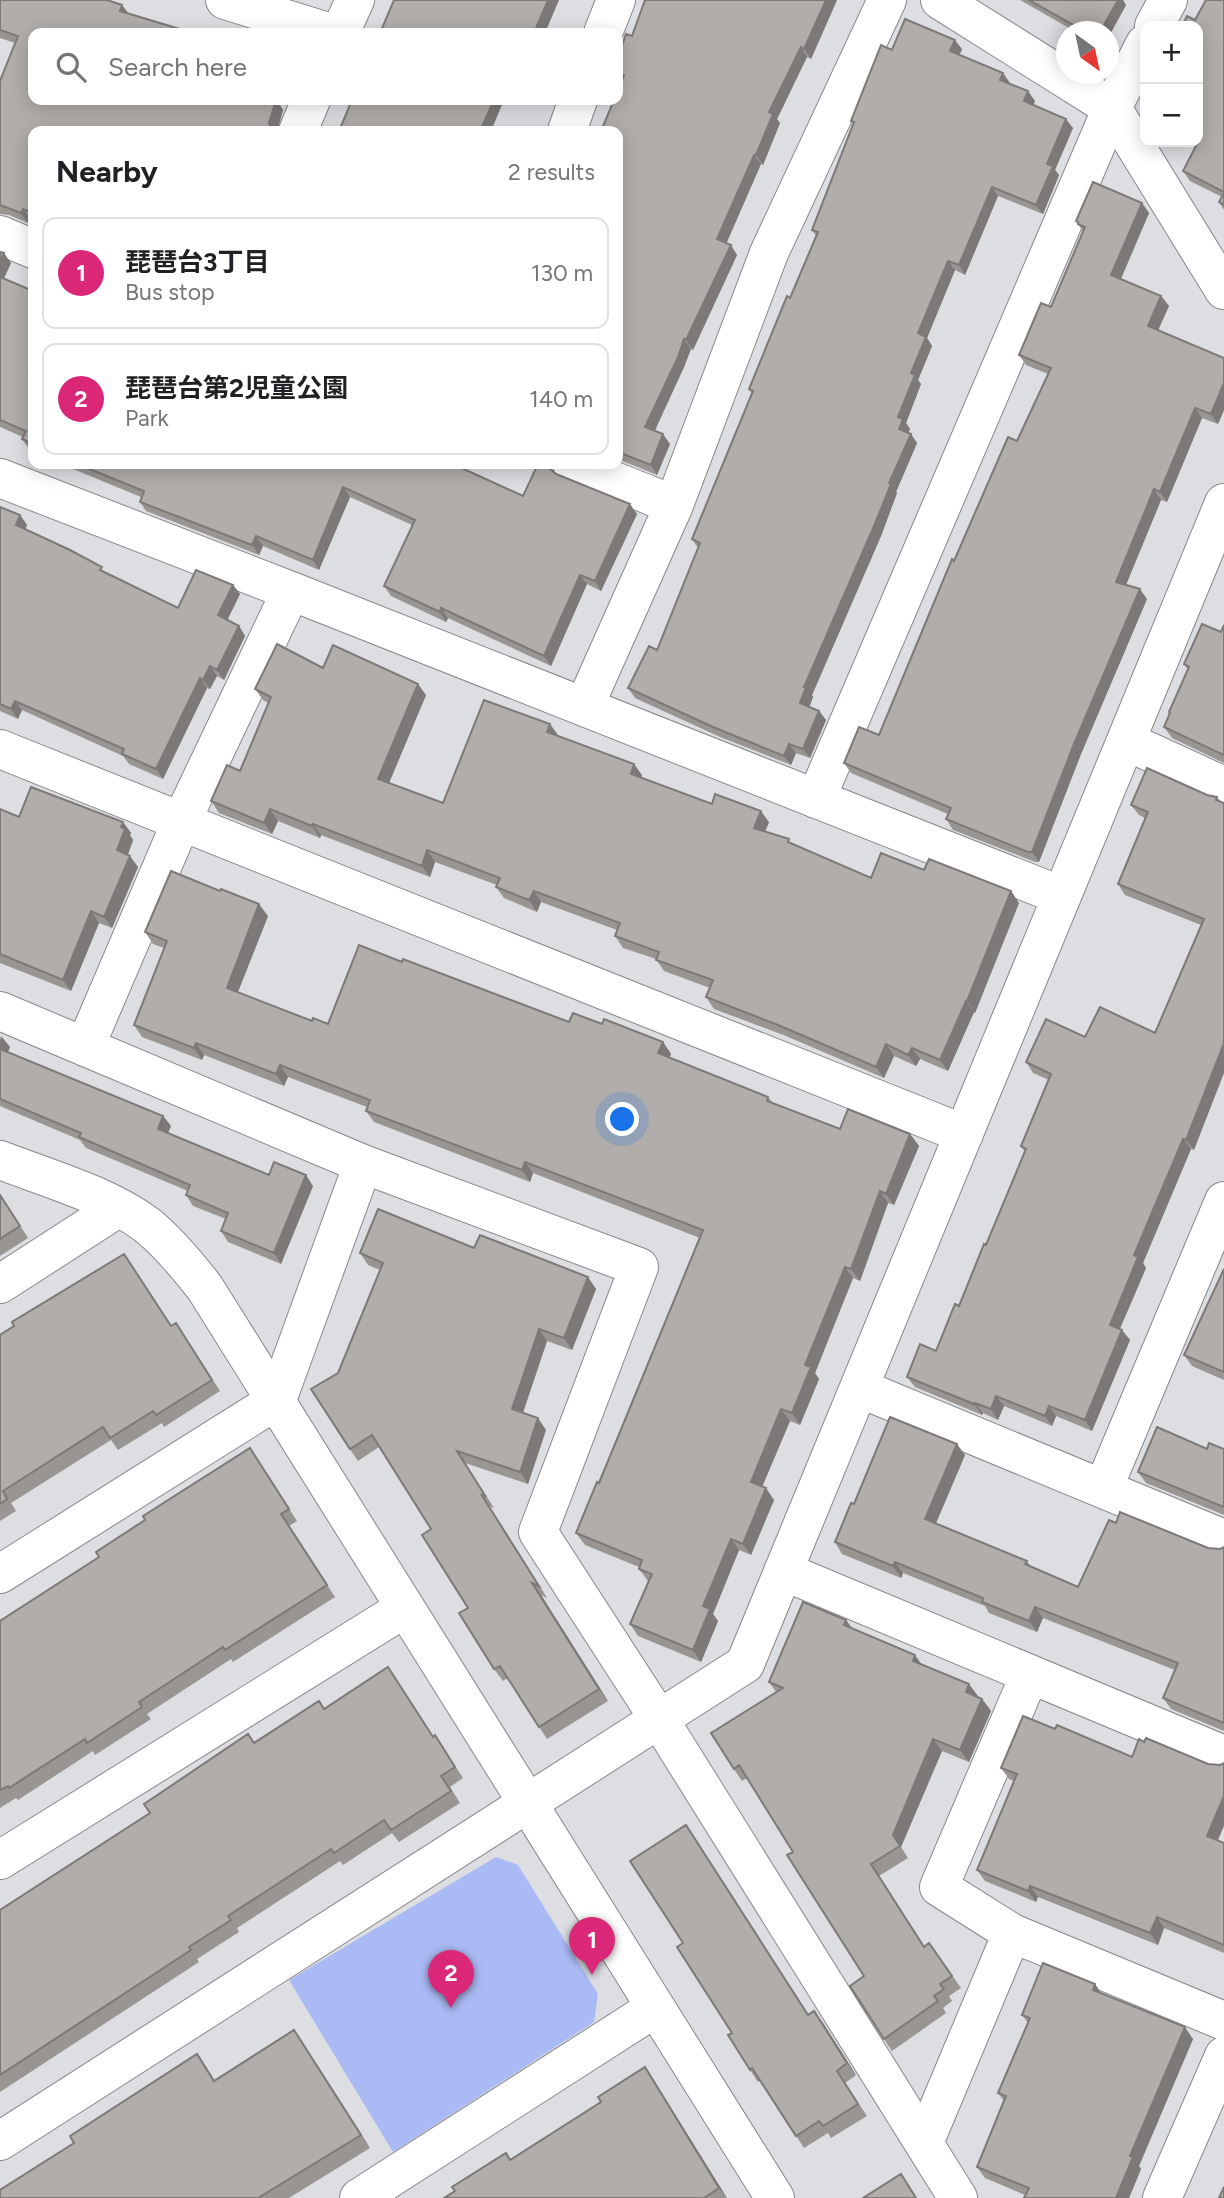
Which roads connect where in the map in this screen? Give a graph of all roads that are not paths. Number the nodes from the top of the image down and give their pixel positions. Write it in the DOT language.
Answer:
graph roads {
  1 [pos="225,0"];
  2 [pos="355,0"];
  3 [pos="616,0"];
  4 [pos="887,0"];
  5 [pos="940,0"];
  6 [pos="1168,0"];
  7 [pos="1157,21"];
  8 [pos="315,28"];
  9 [pos="342,28"];
  10 [pos="605,28"];
  11 [pos="1140,54"];
  12 [pos="309,105"];
  13 [pos="576,105"];
  14 [pos="1112,108"];
  15 [pos="300,126"];
  16 [pos="569,126"];
  17 [pos="0,235"];
  18 [pos="28,247"];
  19 [pos="1224,290"];
  20 [pos="584,469"];
  21 [pos="0,478"];
  22 [pos="1224,503"];
  23 [pos="674,505"];
  24 [pos="291,591"];
  25 [pos="584,707"];
  26 [pos="1126,741"];
  27 [pos="0,748"];
  28 [pos="1224,786"];
  29 [pos="816,799"];
  30 [pos="182,820"];
  31 [pos="1062,896"];
  32 [pos="0,1011"];
  33 [pos="85,1047"];
  34 [pos="964,1134"];
  35 [pos="0,1160"];
  36 [pos="363,1164"];
  37 [pos="1224,1201"];
  38 [pos="118,1208"];
  39 [pos="0,1284"];
  40 [pos="859,1388"];
  41 [pos="277,1400"];
  42 [pos="1103,1489"];
  43 [pos="1224,1539"];
  44 [pos="783,1571"];
  45 [pos="0,1574"];
  46 [pos="405,1608"];
  47 [pos="1030,1674"];
  48 [pos="659,1719"];
  49 [pos="1224,1755"];
  50 [pos="527,1804"];
  51 [pos="0,1860"];
  52 [pos="1012,1933"];
  53 [pos="655,2008"];
  54 [pos="1224,2021"];
  55 [pos="1224,2056"];
  56 [pos="0,2141"];
  57 [pos="924,2143"];
  58 [pos="359,2198"];
  59 [pos="775,2198"];
  60 [pos="958,2198"];
  61 [pos="1163,2198"];
  1 -- 8 [label="street"];
  2 -- 9 [label="street"];
  3 -- 10 [label="street"];
  4 -- 23 [label="street"];
  5 -- 14 [label="street"];
  6 -- 7 [label="street"];
  11 -- 14 [label="street"];
  12 -- 15 [label="street"];
  13 -- 16 [label="street"];
  14 -- 19 [label="street"];
  14 -- 29 [label="street"];
  17 -- 18 [label="street"];
  20 -- 23 [label="street"];
  21 -- 24 [label="street"];
  22 -- 26 [label="street"];
  23 -- 25 [label="street"];
  24 -- 25 [label="street"];
  24 -- 30 [label="street"];
  25 -- 29 [label="street"];
  26 -- 28 [label="street"];
  26 -- 31 [label="street"];
  27 -- 30 [label="street"];
  29 -- 31 [label="street"];
  30 -- 33 [label="street"];
  30 -- 34 [label="street"];
  31 -- 34 [label="street"];
  32 -- 33 [label="street"];
  33 -- 36 [label="street"];
  34 -- 40 [label="street"];
  35 -- 38 [label="street"];
  36 -- 41 [label="street"];
  36 -- 48 [label="street"];
  37 -- 42 [label="street"];
  38 -- 39 [label="street"];
  38 -- 41 [label="street"];
  40 -- 42 [label="street"];
  40 -- 44 [label="street"];
  41 -- 45 [label="street"];
  41 -- 46 [label="street"];
  42 -- 43 [label="street"];
  44 -- 47 [label="street"];
  44 -- 48 [label="street"];
  46 -- 50 [label="street"];
  46 -- 51 [label="street"];
  47 -- 49 [label="street"];
  47 -- 52 [label="street"];
  48 -- 50 [label="street"];
  48 -- 57 [label="street"];
  50 -- 53 [label="street"];
  50 -- 56 [label="street"];
  52 -- 54 [label="street"];
  52 -- 57 [label="street"];
  53 -- 58 [label="street"];
  53 -- 59 [label="street"];
  55 -- 61 [label="street"];
  57 -- 60 [label="street"];
}
